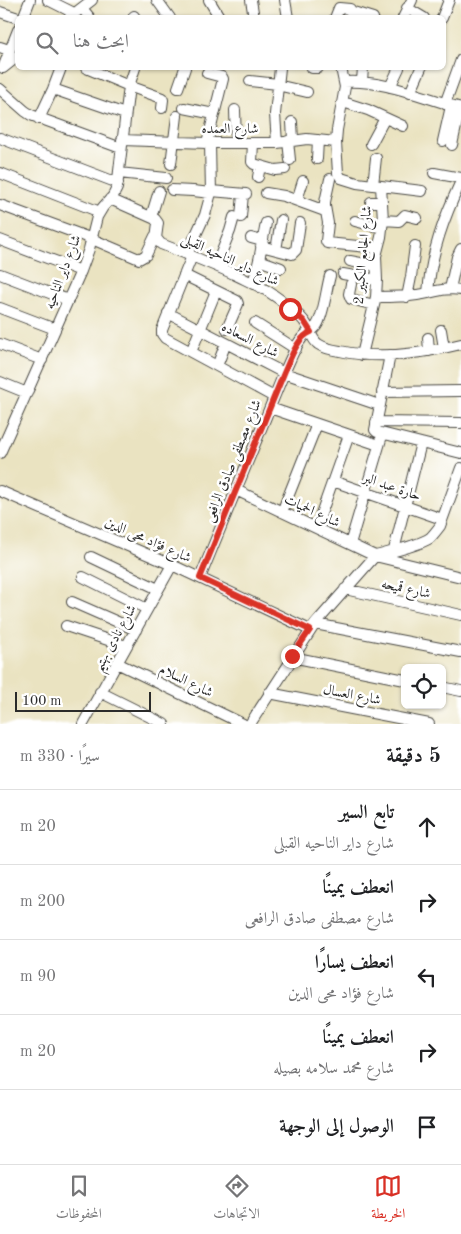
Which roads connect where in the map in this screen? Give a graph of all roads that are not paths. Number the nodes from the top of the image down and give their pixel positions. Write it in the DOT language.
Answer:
graph roads {
  1 [pos="30,0"];
  2 [pos="48,0"];
  3 [pos="92,0"];
  4 [pos="157,0"];
  5 [pos="209,0"];
  6 [pos="252,0"];
  7 [pos="285,0"];
  8 [pos="449,0"];
  9 [pos="350,9"];
  10 [pos="407,9"];
  11 [pos="0,12"];
  12 [pos="75,13"];
  13 [pos="24,15"];
  14 [pos="168,15"];
  15 [pos="218,15"];
  16 [pos="254,15"];
  17 [pos="288,15"];
  18 [pos="336,15"];
  19 [pos="365,15"];
  20 [pos="418,15"];
  21 [pos="443,15"];
  22 [pos="15,17"];
  23 [pos="15,37"];
  24 [pos="9,51"];
  25 [pos="461,60"];
  26 [pos="1,69"];
  27 [pos="60,70"];
  28 [pos="91,70"];
  29 [pos="134,70"];
  30 [pos="184,70"];
  31 [pos="280,70"];
  32 [pos="341,70"];
  33 [pos="363,70"];
  34 [pos="398,70"];
  35 [pos="420,70"];
  36 [pos="207,73"];
  37 [pos="250,81"];
  38 [pos="362,81"];
  39 [pos="344,82"];
  40 [pos="278,85"];
  41 [pos="129,86"];
  42 [pos="390,87"];
  43 [pos="178,88"];
  44 [pos="0,89"];
  45 [pos="53,89"];
  46 [pos="307,92"];
  47 [pos="410,93"];
  48 [pos="343,102"];
  49 [pos="454,106"];
  50 [pos="162,108"];
  51 [pos="235,110"];
  52 [pos="125,114"];
  53 [pos="214,114"];
  54 [pos="385,118"];
  55 [pos="38,119"];
  56 [pos="292,122"];
  57 [pos="404,126"];
  58 [pos="0,138"];
  59 [pos="318,140"];
  60 [pos="173,142"];
  61 [pos="286,142"];
  62 [pos="336,142"];
  63 [pos="208,143"];
  64 [pos="236,143"];
  65 [pos="253,143"];
  66 [pos="448,143"];
  67 [pos="122,144"];
  68 [pos="371,144"];
  69 [pos="376,158"];
  70 [pos="317,159"];
  71 [pos="171,164"];
  72 [pos="260,166"];
  73 [pos="0,173"];
  74 [pos="434,173"];
  75 [pos="258,177"];
  76 [pos="118,178"];
  77 [pos="166,178"];
  78 [pos="330,179"];
  79 [pos="461,179"];
  80 [pos="303,181"];
  81 [pos="377,186"];
  82 [pos="172,190"];
  83 [pos="159,191"];
  84 [pos="211,192"];
  85 [pos="422,192"];
  86 [pos="266,193"];
  87 [pos="110,199"];
  88 [pos="297,200"];
  89 [pos="370,202"];
  90 [pos="382,202"];
  91 [pos="0,205"];
  92 [pos="325,211"];
  93 [pos="100,212"];
  94 [pos="151,217"];
  95 [pos="417,218"];
  96 [pos="281,220"];
  97 [pos="355,221"];
  98 [pos="266,223"];
  99 [pos="300,223"];
  100 [pos="383,224"];
  101 [pos="155,236"];
  102 [pos="251,238"];
  103 [pos="92,239"];
  104 [pos="0,240"];
  105 [pos="262,244"];
  106 [pos="415,246"];
  107 [pos="378,248"];
  108 [pos="461,249"];
  109 [pos="276,250"];
  110 [pos="189,255"];
  111 [pos="259,260"];
  112 [pos="350,261"];
  113 [pos="216,266"];
  114 [pos="376,266"];
  115 [pos="281,268"];
  116 [pos="81,271"];
  117 [pos="0,274"];
  118 [pos="343,274"];
  119 [pos="184,275"];
  120 [pos="330,276"];
  121 [pos="377,280"];
  122 [pos="253,284"];
  123 [pos="351,284"];
  124 [pos="450,289"];
  125 [pos="461,290"];
  126 [pos="216,291"];
  127 [pos="428,293"];
  128 [pos="407,296"];
  129 [pos="68,300"];
  130 [pos="375,301"];
  131 [pos="0,308"];
  132 [pos="168,313"];
  133 [pos="255,323"];
  134 [pos="55,329"];
  135 [pos="227,329"];
  136 [pos="200,330"];
  137 [pos="441,330"];
  138 [pos="311,332"];
  139 [pos="428,338"];
  140 [pos="226,343"];
  141 [pos="0,344"];
  142 [pos="461,344"];
  143 [pos="444,348"];
  144 [pos="296,349"];
  145 [pos="429,351"];
  146 [pos="191,352"];
  147 [pos="362,355"];
  148 [pos="390,355"];
  149 [pos="42,360"];
  150 [pos="217,366"];
  151 [pos="284,373"];
  152 [pos="0,382"];
  153 [pos="461,391"];
  154 [pos="382,392"];
  155 [pos="27,393"];
  156 [pos="274,397"];
  157 [pos="379,405"];
  158 [pos="270,408"];
  159 [pos="376,422"];
  160 [pos="461,423"];
  161 [pos="317,424"];
  162 [pos="383,434"];
  163 [pos="349,435"];
  164 [pos="421,443"];
  165 [pos="379,445"];
  166 [pos="0,453"];
  167 [pos="461,453"];
  168 [pos="461,468"];
  169 [pos="333,481"];
  170 [pos="236,490"];
  171 [pos="0,492"];
  172 [pos="366,492"];
  173 [pos="406,506"];
  174 [pos="282,512"];
  175 [pos="442,519"];
  176 [pos="316,528"];
  177 [pos="350,544"];
  178 [pos="394,550"];
  179 [pos="375,556"];
  180 [pos="91,558"];
  181 [pos="172,565"];
  182 [pos="83,577"];
  183 [pos="461,577"];
  184 [pos="200,578"];
  185 [pos="158,589"];
  186 [pos="345,590"];
  187 [pos="72,602"];
  188 [pos="147,609"];
  189 [pos="461,615"];
  190 [pos="66,626"];
  191 [pos="313,627"];
  192 [pos="136,630"];
  193 [pos="126,646"];
  194 [pos="461,652"];
  195 [pos="292,656"];
  196 [pos="117,663"];
  197 [pos="401,679"];
  198 [pos="446,688"];
  199 [pos="461,691"];
  200 [pos="100,692"];
  201 [pos="269,693"];
  202 [pos="87,723"];
  203 [pos="164,724"];
  204 [pos="243,724"];
  205 [pos="250,724"];
  206 [pos="428,724"];
  1 -- 13 [label="street"];
  2 -- 12 [label="street"];
  3 -- 12 [label="street"];
  4 -- 14 [label="street"];
  5 -- 15 [label="street"];
  6 -- 16 [label="street"];
  7 -- 17 [label="street"];
  8 -- 21 [label="street"];
  9 -- 18 [label="street"];
  9 -- 19 [label="street"];
  10 -- 20 [label="street"];
  11 -- 22 [label="street"];
  23 -- 24 [label="street"];
  24 -- 26 [label="street"];
  25 -- 49 [label="street"];
  27 -- 45 [label="street"];
  28 -- 41 [label="street"];
  29 -- 41 [label="street, شارع داير الناحيه"];
  30 -- 43 [label="street"];
  31 -- 40 [label="street"];
  32 -- 39 [label="street"];
  33 -- 38 [label="street"];
  34 -- 42 [label="street"];
  35 -- 47 [label="street"];
  36 -- 53 [label="street"];
  37 -- 40 [label="street"];
  38 -- 39 [label="street"];
  38 -- 42 [label="street"];
  39 -- 48 [label="street"];
  40 -- 46 [label="street"];
  40 -- 61 [label="street"];
  41 -- 50 [label="street"];
  41 -- 52 [label="street, شارع داير الناحيه"];
  42 -- 47 [label="street"];
  44 -- 55 [label="street, شارع العمده"];
  45 -- 52 [label="street"];
  45 -- 55 [label="street"];
  47 -- 49 [label="street"];
  48 -- 54 [label="street"];
  48 -- 62 [label="street"];
  49 -- 66 [label="street"];
  51 -- 64 [label="street"];
  52 -- 67 [label="street, شارع داير الناحيه"];
  53 -- 60 [label="street"];
  53 -- 63 [label="street"];
  54 -- 57 [label="street"];
  54 -- 68 [label="street"];
  55 -- 67 [label="street, شارع العمده"];
  56 -- 61 [label="street"];
  58 -- 76 [label="street"];
  59 -- 61 [label="street, شارع العمده"];
  59 -- 62 [label="street, شارع العمده"];
  59 -- 70 [label="street"];
  60 -- 63 [label="street, شارع العمده"];
  60 -- 67 [label="street, شارع العمده"];
  60 -- 71 [label="street"];
  61 -- 65 [label="street, شارع العمده"];
  61 -- 72 [label="street"];
  62 -- 81 [label="street"];
  63 -- 64 [label="street, شارع العمده"];
  63 -- 84 [label="street"];
  64 -- 65 [label="street, شارع العمده"];
  65 -- 72 [label="street"];
  67 -- 76 [label="street, شارع داير الناحيه"];
  69 -- 81 [label="street, شارع الجامع الكبير 2"];
  72 -- 75 [label="street"];
  73 -- 93 [label="street"];
  74 -- 79 [label="street"];
  76 -- 77 [label="street"];
  76 -- 87 [label="street, شارع داير الناحيه"];
  78 -- 92 [label="street"];
  79 -- 127 [label="street"];
  80 -- 88 [label="street"];
  81 -- 85 [label="street"];
  81 -- 90 [label="street, شارع الجامع الكبير 2"];
  82 -- 84 [label="street"];
  83 -- 94 [label="street"];
  84 -- 110 [label="street"];
  84 -- 113 [label="street"];
  86 -- 88 [label="street"];
  87 -- 93 [label="street, شارع داير الناحيه"];
  87 -- 94 [label="street"];
  88 -- 92 [label="street"];
  89 -- 90 [label="street"];
  90 -- 100 [label="street, شارع الجامع الكبير 2"];
  91 -- 103 [label="street"];
  92 -- 107 [label="street"];
  93 -- 103 [label="street, شارع داير الناحيه"];
  94 -- 101 [label="street"];
  95 -- 100 [label="street"];
  96 -- 109 [label="street"];
  97 -- 100 [label="street"];
  98 -- 105 [label="street"];
  99 -- 109 [label="street"];
  100 -- 107 [label="street, شارع الجامع الكبير 2"];
  101 -- 103 [label="street"];
  101 -- 110 [label="street, شارع داير الناحيه القبلى"];
  102 -- 105 [label="street"];
  103 -- 116 [label="street, شارع داير الناحيه"];
  104 -- 116 [label="street"];
  105 -- 109 [label="street"];
  105 -- 111 [label="street"];
  106 -- 128 [label="street"];
  107 -- 114 [label="street, شارع الجامع الكبير 2"];
  108 -- 124 [label="street"];
  110 -- 113 [label="street, شارع داير الناحيه القبلى"];
  110 -- 119 [label="street"];
  111 -- 115 [label="street"];
  111 -- 122 [label="street"];
  112 -- 114 [label="street"];
  113 -- 122 [label="street, شارع داير الناحيه القبلى"];
  114 -- 121 [label="street, شارع الجامع الكبير 2"];
  116 -- 129 [label="street, شارع داير الناحيه"];
  117 -- 129 [label="street"];
  118 -- 121 [label="street"];
  119 -- 126 [label="street"];
  119 -- 132 [label="street"];
  120 -- 138 [label="street, شارع مصطفى صادق الرافعى"];
  121 -- 130 [label="street, شارع الجامع الكبير 2"];
  122 -- 138 [label="street, شارع داير الناحيه القبلى"];
  123 -- 130 [label="street"];
  124 -- 125 [label="street"];
  124 -- 127 [label="street"];
  126 -- 135 [label="street"];
  126 -- 136 [label="street"];
  127 -- 128 [label="street"];
  128 -- 130 [label="street"];
  129 -- 134 [label="street, شارع داير الناحيه"];
  130 -- 147 [label="street, شارع الجامع الكبير 2"];
  131 -- 134 [label="street"];
  132 -- 136 [label="street, شارع السعاده"];
  132 -- 146 [label="street"];
  133 -- 144 [label="street"];
  134 -- 149 [label="street, شارع داير الناحيه"];
  136 -- 140 [label="street, شارع السعاده"];
  136 -- 146 [label="street"];
  137 -- 143 [label="street"];
  138 -- 144 [label="street, شارع مصطفى صادق الرافعى"];
  138 -- 147 [label="street, شارع داير الناحيه القبلى"];
  139 -- 145 [label="street"];
  140 -- 150 [label="street"];
  140 -- 151 [label="street, شارع السعاده"];
  141 -- 149 [label="street"];
  142 -- 143 [label="street, شارع داير الناحيه القبلى"];
  143 -- 145 [label="street, شارع داير الناحيه القبلى"];
  144 -- 151 [label="street, شارع مصطفى صادق الرافعى"];
  145 -- 148 [label="street, شارع داير الناحيه القبلى"];
  146 -- 150 [label="street"];
  147 -- 148 [label="street, شارع داير الناحيه القبلى"];
  148 -- 154 [label="street"];
  149 -- 155 [label="street, شارع داير الناحيه"];
  150 -- 156 [label="street"];
  151 -- 156 [label="street, شارع مصطفى صادق الرافعى"];
  151 -- 157 [label="street, شارع السعاده"];
  152 -- 155 [label="street"];
  153 -- 154 [label="street"];
  154 -- 157 [label="street"];
  155 -- 166 [label="street, شارع داير الناحيه"];
  156 -- 158 [label="street, شارع مصطفى صادق الرافعى"];
  157 -- 159 [label="street"];
  158 -- 161 [label="street"];
  158 -- 170 [label="street, شارع مصطفى صادق الرافعى"];
  159 -- 160 [label="street"];
  159 -- 162 [label="street"];
  161 -- 163 [label="street"];
  161 -- 174 [label="street"];
  162 -- 164 [label="street"];
  162 -- 165 [label="street"];
  163 -- 165 [label="street"];
  163 -- 169 [label="street"];
  164 -- 167 [label="street"];
  164 -- 173 [label="street"];
  165 -- 172 [label="street"];
  168 -- 175 [label="street"];
  169 -- 172 [label="street, حارة عبد البر"];
  169 -- 176 [label="street"];
  170 -- 174 [label="street, شارع الحميات"];
  170 -- 184 [label="street, شارع مصطفى صادق الرافعى"];
  171 -- 181 [label="street, شارع فؤاد محى الدين"];
  172 -- 173 [label="street, حارة عبد البر"];
  172 -- 177 [label="street"];
  173 -- 175 [label="street, حارة عبد البر"];
  173 -- 178 [label="street"];
  174 -- 176 [label="street, شارع الحميات"];
  175 -- 178 [label="street"];
  176 -- 177 [label="street, شارع الحميات"];
  177 -- 179 [label="street, شارع الحميات"];
  178 -- 179 [label="street"];
  179 -- 183 [label="street, شارع الحميات"];
  179 -- 186 [label="street"];
  180 -- 185 [label="street"];
  181 -- 184 [label="street, شارع فؤاد محى الدين"];
  181 -- 185 [label="street, شارع نادى بهتيم"];
  182 -- 188 [label="street"];
  184 -- 191 [label="street, شارع فؤاد محى الدين"];
  185 -- 188 [label="street, شارع نادى بهتيم"];
  186 -- 189 [label="street, شارع قميحه"];
  186 -- 191 [label="street"];
  187 -- 192 [label="street"];
  188 -- 192 [label="street, شارع نادى بهتيم"];
  190 -- 193 [label="street"];
  191 -- 194 [label="street, شارع فؤاد محى الدين"];
  191 -- 195 [label="street"];
  192 -- 193 [label="street, شارع نادى بهتيم"];
  193 -- 196 [label="street, شارع نادى بهتيم"];
  195 -- 197 [label="street"];
  195 -- 201 [label="street"];
  196 -- 200 [label="street, شارع نادى بهتيم"];
  196 -- 204 [label="street, شارع السلام"];
  198 -- 199 [label="street"];
  200 -- 202 [label="street, شارع نادى بهتيم"];
  200 -- 203 [label="street"];
  201 -- 205 [label="street"];
  201 -- 206 [label="street, شارع العسال"];
}
